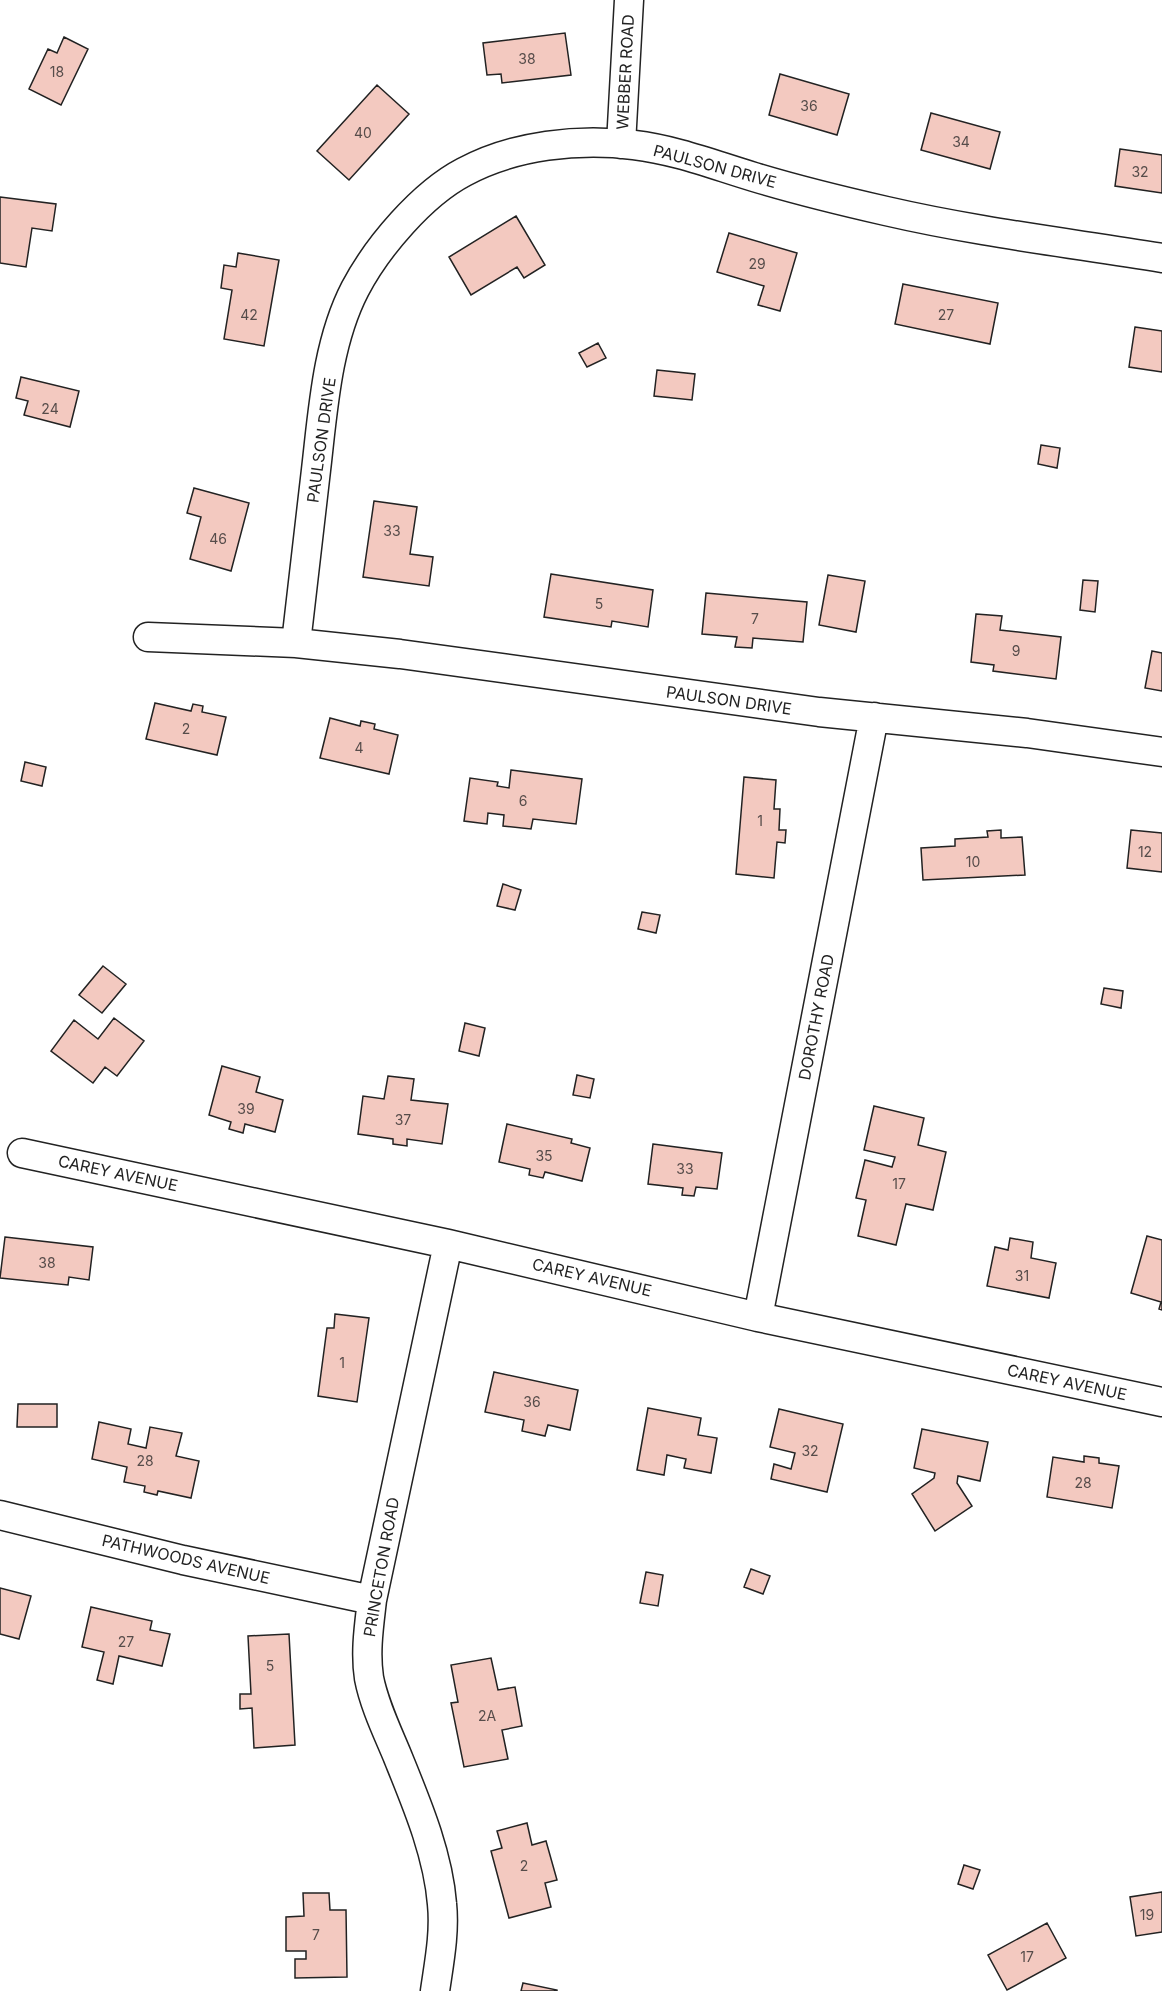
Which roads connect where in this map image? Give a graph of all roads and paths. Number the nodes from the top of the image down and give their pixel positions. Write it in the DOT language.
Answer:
graph roads {
  1 [pos="629,0"];
  2 [pos="621,144"];
  3 [pos="1162,258"];
  4 [pos="148,637"];
  5 [pos="296,643"];
  6 [pos="874,717"];
  7 [pos="1162,752"];
  8 [pos="22,1153"];
  9 [pos="448,1244"];
  10 [pos="758,1317"];
  11 [pos="1162,1402"];
  12 [pos="0,1515"];
  13 [pos="372,1600"];
  14 [pos="435,1991"];
  1 -- 2 [label="street, WEBBER ROAD"];
  2 -- 3 [label="street, PAULSON DRIVE"];
  2 -- 5 [label="street, PAULSON DRIVE"];
  4 -- 5 [label="street, PAULSON DRIVE"];
  5 -- 6 [label="street, PAULSON DRIVE"];
  6 -- 7 [label="street, PAULSON DRIVE"];
  6 -- 10 [label="street, DOROTHY ROAD"];
  8 -- 9 [label="street, CAREY AVENUE"];
  9 -- 10 [label="street, CAREY AVENUE"];
  9 -- 13 [label="street, PRINCETON ROAD"];
  10 -- 11 [label="street, CAREY AVENUE"];
  12 -- 13 [label="street, PATHWOODS AVENUE"];
  13 -- 14 [label="street, PRINCETON ROAD"];
}
